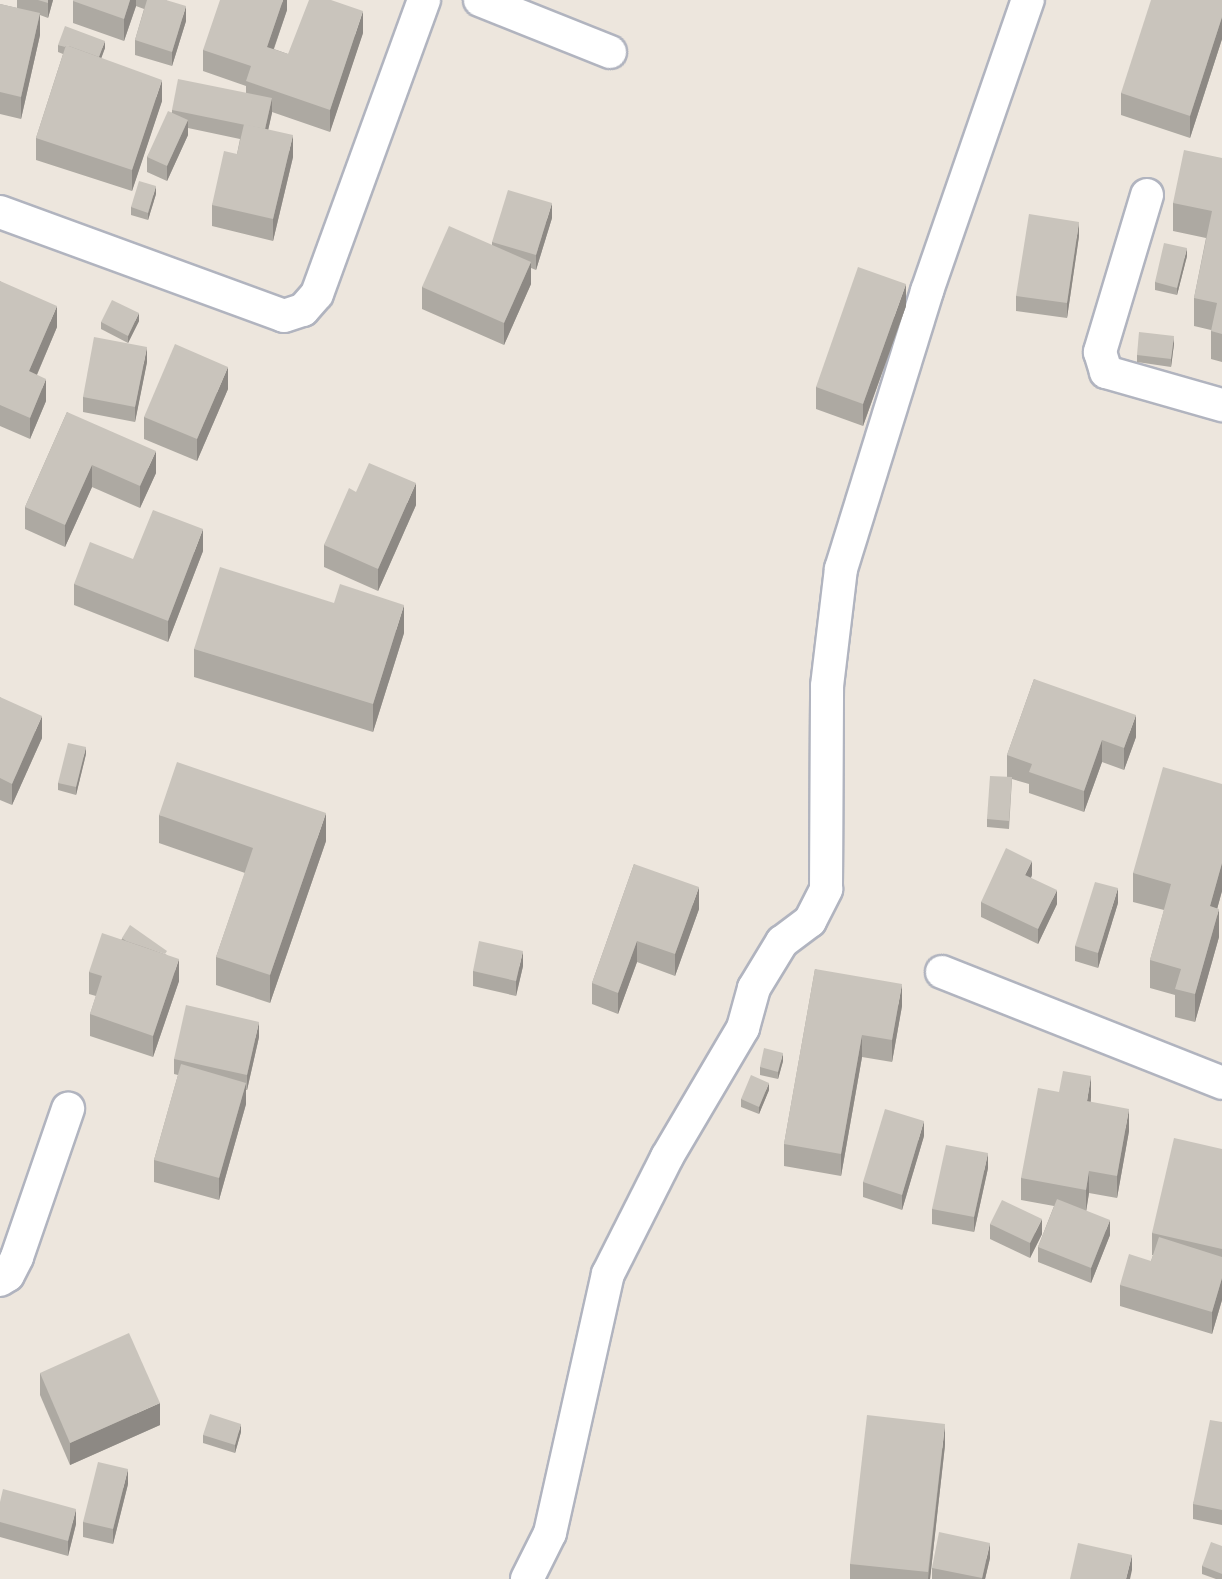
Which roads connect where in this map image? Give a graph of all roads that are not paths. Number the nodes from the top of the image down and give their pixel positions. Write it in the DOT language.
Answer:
graph roads {
  1 [pos="424,0"];
  2 [pos="480,0"];
  3 [pos="1028,0"];
  4 [pos="610,52"];
  5 [pos="1146,195"];
  6 [pos="0,212"];
  7 [pos="1222,405"];
  8 [pos="942,972"];
  9 [pos="1222,1083"];
  10 [pos="68,1109"];
  11 [pos="0,1280"];
  12 [pos="526,1579"];
  1 -- 6 [label="street"];
  2 -- 4 [label="street"];
  3 -- 12 [label="street"];
  5 -- 7 [label="street"];
  8 -- 9 [label="street"];
  10 -- 11 [label="street"];
}
